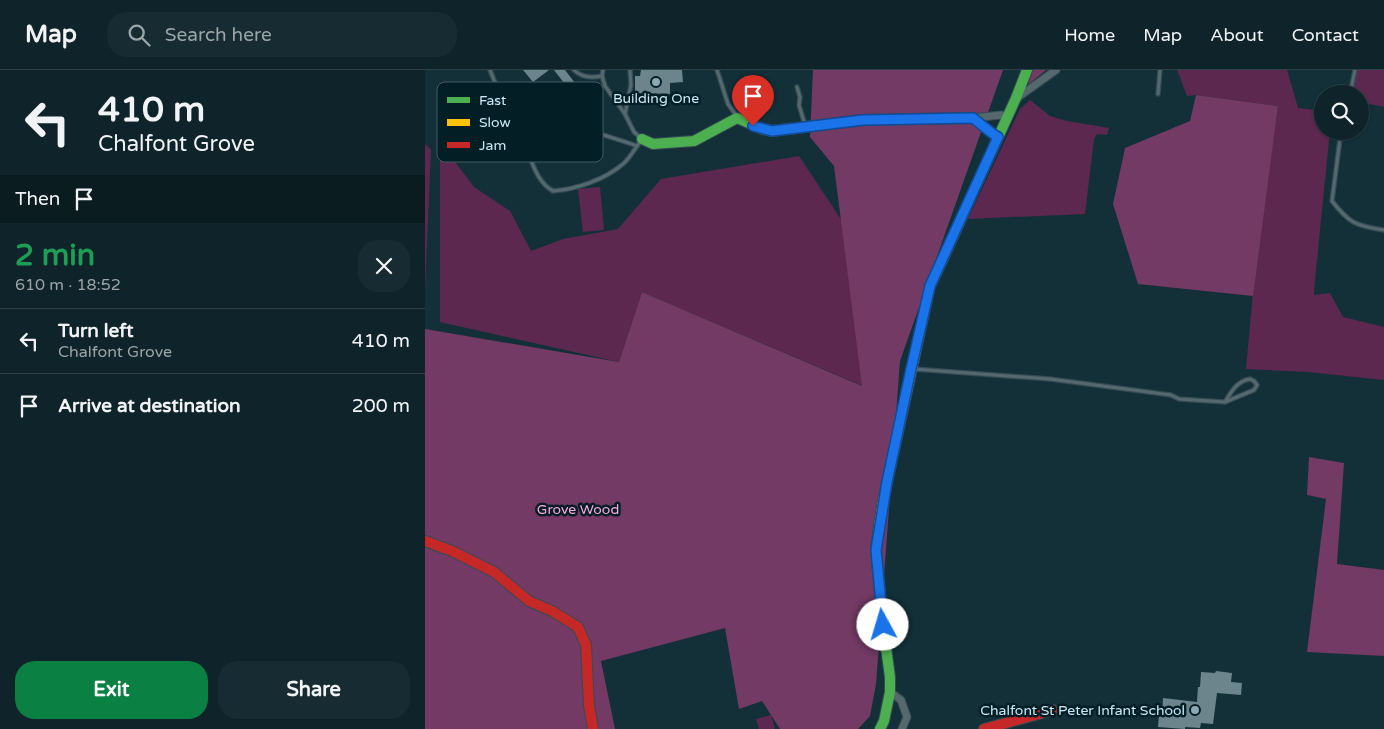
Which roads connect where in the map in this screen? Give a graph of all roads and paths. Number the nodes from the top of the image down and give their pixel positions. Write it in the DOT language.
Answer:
graph roads {
  1 [pos="490,70"];
  2 [pos="573,70"];
  3 [pos="603,70"];
  4 [pos="631,70"];
  5 [pos="717,70"];
  6 [pos="1027,70"];
  7 [pos="1057,70"];
  8 [pos="1160,70"];
  9 [pos="1355,70"];
  10 [pos="602,76"];
  11 [pos="495,82"];
  12 [pos="1351,85"];
  13 [pos="797,87"];
  14 [pos="1158,94"];
  15 [pos="1016,98"];
  16 [pos="625,114"];
  17 [pos="1007,117"];
  18 [pos="737,118"];
  19 [pos="973,118"];
  20 [pos="806,127"];
  21 [pos="603,131"];
  22 [pos="998,137"];
  23 [pos="1340,140"];
  24 [pos="640,142"];
  25 [pos="532,162"];
  26 [pos="1384,230"];
  27 [pos="911,369"];
  28 [pos="1225,402"];
  29 [pos="425,541"];
  30 [pos="890,692"];
  31 [pos="1053,710"];
  32 [pos="593,729"];
  33 [pos="880,729"];
  34 [pos="902,729"];
  35 [pos="984,729"];
  1 -- 11 [label="lane"];
  2 -- 10 [label="lane"];
  3 -- 10 [label="lane"];
  4 -- 16 [label="lane"];
  5 -- 18 [label="lane"];
  6 -- 15 [label="street"];
  7 -- 15 [label="street"];
  8 -- 14 [label="lane"];
  9 -- 12 [label="lane"];
  10 -- 16 [label="lane"];
  13 -- 20 [label="lane"];
  15 -- 17 [label="street"];
  16 -- 24 [label="lane"];
  17 -- 19 [label="street"];
  17 -- 22 [label="street"];
  18 -- 20 [label="street"];
  18 -- 24 [label="street"];
  19 -- 20 [label="street"];
  19 -- 22 [label="street"];
  21 -- 24 [label="lane"];
  22 -- 27 [label="street"];
  23 -- 26 [label="lane"];
  24 -- 25 [label="lane"];
  27 -- 28 [label="lane"];
  27 -- 30 [label="street"];
  28 -- 28 [label="lane"];
  29 -- 32 [label="street"];
  30 -- 33 [label="street"];
  30 -- 34 [label="street"];
  31 -- 35 [label="street"];
}
